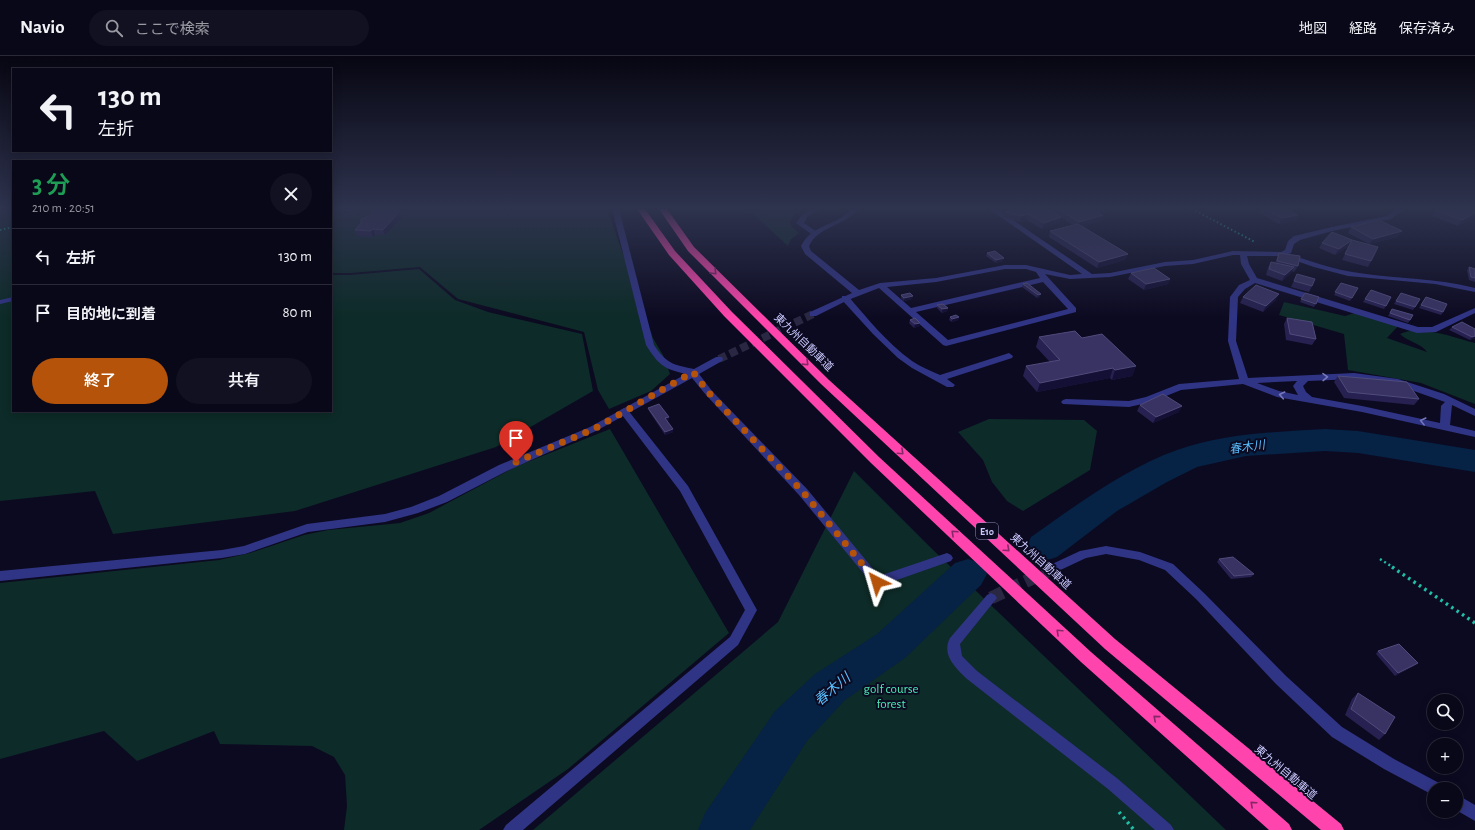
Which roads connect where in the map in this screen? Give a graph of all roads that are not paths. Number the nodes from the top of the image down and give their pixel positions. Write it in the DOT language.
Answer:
graph roads {
  1 [pos="624,245"];
  2 [pos="666,245"];
  3 [pos="688,245"];
  4 [pos="806,245"];
  5 [pos="1045,245"];
  6 [pos="1290,245"];
  7 [pos="1243,252"];
  8 [pos="1282,254"];
  9 [pos="1039,270"];
  10 [pos="1090,276"];
  11 [pos="1045,279"];
  12 [pos="1254,280"];
  13 [pos="880,286"];
  14 [pos="1475,290"];
  15 [pos="857,293"];
  16 [pos="845,298"];
  17 [pos="12,299"];
  18 [pos="0,302"];
  19 [pos="1475,310"];
  20 [pos="909,311"];
  21 [pos="813,314"];
  22 [pos="1009,356"];
  23 [pos="719,359"];
  24 [pos="693,372"];
  25 [pos="1306,377"];
  26 [pos="941,378"];
  27 [pos="1244,381"];
  28 [pos="950,385"];
  29 [pos="1312,401"];
  30 [pos="1451,401"];
  31 [pos="1066,402"];
  32 [pos="624,411"];
  33 [pos="1475,412"];
  34 [pos="1445,426"];
  35 [pos="1475,434"];
  36 [pos="947,558"];
  37 [pos="1054,568"];
  38 [pos="0,576"];
  39 [pos="991,598"];
  40 [pos="1427,784"];
  41 [pos="1463,806"];
  42 [pos="1475,814"];
  43 [pos="511,830"];
  44 [pos="1166,830"];
  45 [pos="1282,830"];
  46 [pos="1334,830"];
  1 -- 24 [label="street"];
  45 -- 2 [label="highway, E10, one-way"];
  3 -- 46 [label="highway, 東九州自動車道 / E10, one-way"];
  4 -- 15 [label="street"];
  5 -- 10 [label="street"];
  6 -- 8 [label="street"];
  7 -- 8 [label="street"];
  7 -- 10 [label="street"];
  7 -- 12 [label="street"];
  8 -- 14 [label="street"];
  9 -- 10 [label="street"];
  9 -- 11 [label="street"];
  9 -- 13 [label="street"];
  11 -- 20 [label="street"];
  11 -- 20 [label="street"];
  12 -- 19 [label="street"];
  12 -- 27 [label="street"];
  13 -- 15 [label="street"];
  13 -- 20 [label="street"];
  15 -- 16 [label="street"];
  16 -- 21 [label="street"];
  16 -- 26 [label="street"];
  17 -- 18 [label="street"];
  22 -- 26 [label="street"];
  23 -- 24 [label="street"];
  24 -- 32 [label="street"];
  24 -- 36 [label="street"];
  25 -- 27 [label="street"];
  25 -- 29 [label="street"];
  25 -- 30 [label="street, one-way"];
  26 -- 28 [label="street"];
  29 -- 27 [label="street, one-way"];
  27 -- 31 [label="street"];
  34 -- 29 [label="street, one-way"];
  30 -- 33 [label="street"];
  30 -- 34 [label="street"];
  32 -- 38 [label="street"];
  32 -- 43 [label="street"];
  34 -- 35 [label="street"];
  37 -- 40 [label="street"];
  39 -- 44 [label="street"];
  41 -- 42 [label="street"];
}
